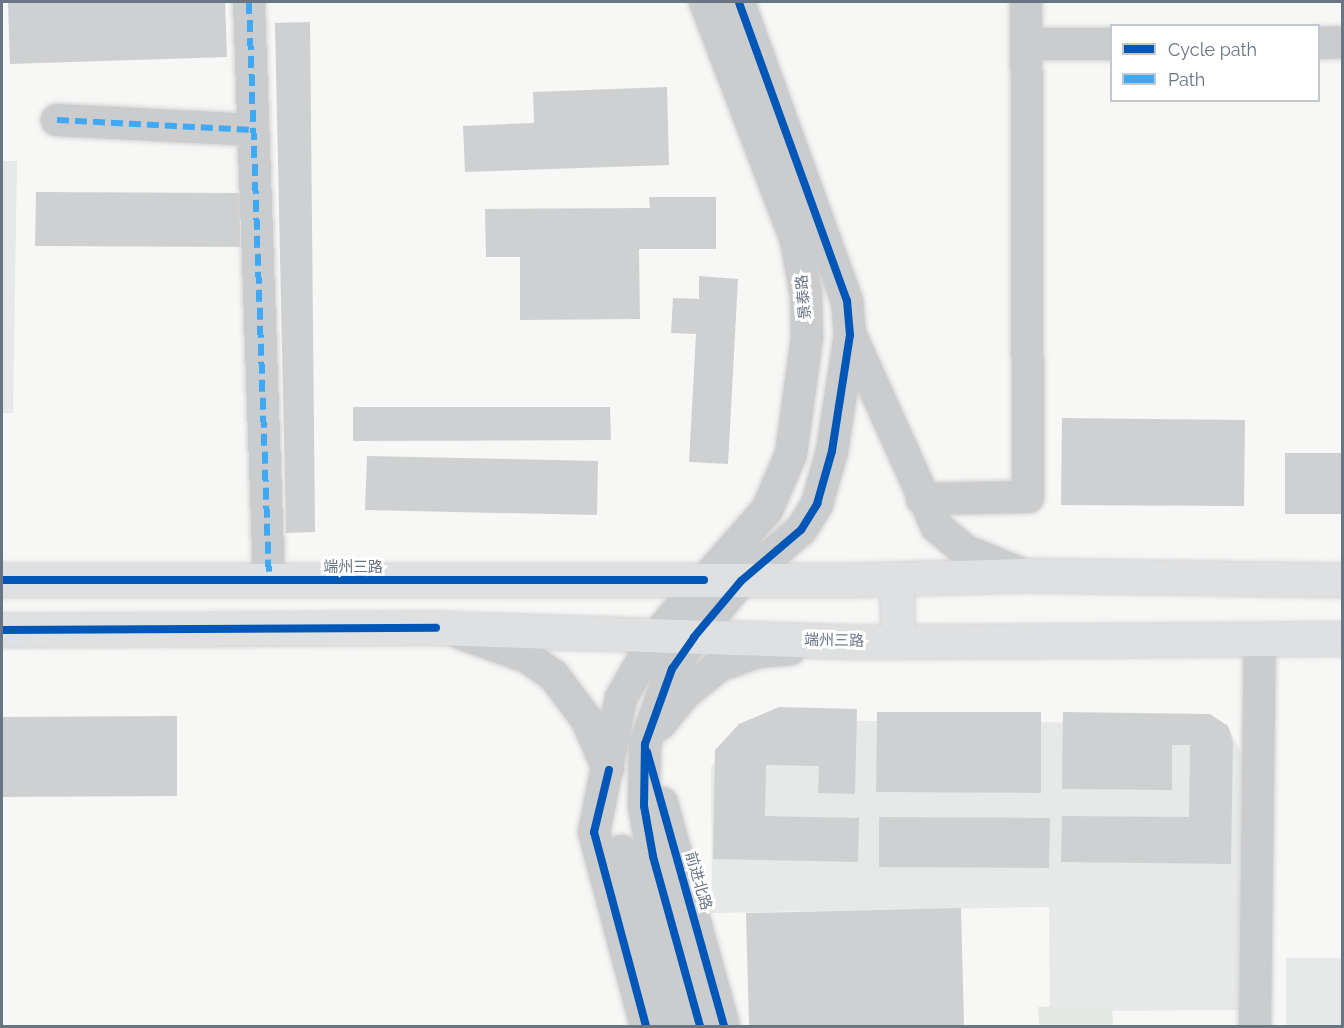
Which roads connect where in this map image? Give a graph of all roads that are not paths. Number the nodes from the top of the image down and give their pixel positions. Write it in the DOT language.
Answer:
graph roads {
  1 [pos="249,2"];
  2 [pos="705,2"];
  3 [pos="739,2"];
  4 [pos="1026,2"];
  5 [pos="1342,42"];
  6 [pos="1320,43"];
  7 [pos="1028,44"];
  8 [pos="1110,44"];
  9 [pos="57,120"];
  10 [pos="253,130"];
  11 [pos="850,335"];
  12 [pos="922,499"];
  13 [pos="1024,575"];
  14 [pos="896,579"];
  15 [pos="2,580"];
  16 [pos="704,580"];
  17 [pos="741,580"];
  18 [pos="1342,580"];
  19 [pos="149,581"];
  20 [pos="269,582"];
  21 [pos="436,628"];
  22 [pos="150,629"];
  23 [pos="2,630"];
  24 [pos="657,635"];
  25 [pos="694,637"];
  26 [pos="1342,639"];
  27 [pos="1260,640"];
  28 [pos="852,642"];
  29 [pos="898,642"];
  30 [pos="645,744"];
  31 [pos="609,771"];
  32 [pos="646,1026"];
  33 [pos="669,1026"];
  34 [pos="700,1026"];
  35 [pos="724,1026"];
  36 [pos="1255,1026"];
  1 -- 10 [label="street"];
  2 -- 16 [label="street, 景泰路"];
  3 -- 11 [label="street"];
  4 -- 7 [label="street"];
  5 -- 6 [label="street"];
  7 -- 8 [label="street"];
  7 -- 12 [label="street"];
  9 -- 10 [label="street"];
  10 -- 20 [label="street"];
  11 -- 12 [label="street"];
  11 -- 17 [label="street"];
  12 -- 13 [label="street"];
  13 -- 14 [label="main road, 端州三路"];
  13 -- 18 [label="main road, 端州三路"];
  14 -- 17 [label="main road, 端州三路"];
  14 -- 29 [label="main road"];
  15 -- 19 [label="main road, 端州三路"];
  16 -- 17 [label="main road, 端州三路"];
  16 -- 20 [label="main road, 端州三路"];
  16 -- 24 [label="street"];
  17 -- 25 [label="street"];
  19 -- 20 [label="main road, 端州三路"];
  19 -- 22 [label="main road"];
  21 -- 22 [label="main road, 端州三路"];
  21 -- 24 [label="main road, 端州三路"];
  21 -- 31 [label="street"];
  22 -- 23 [label="main road, 端州三路"];
  24 -- 25 [label="main road, 端州三路"];
  24 -- 31 [label="street"];
  25 -- 28 [label="main road, 端州三路"];
  25 -- 30 [label="street"];
  26 -- 27 [label="main road, 端州三路"];
  27 -- 29 [label="main road, 端州三路"];
  27 -- 36 [label="street"];
  28 -- 29 [label="main road, 端州三路"];
  28 -- 30 [label="street"];
  30 -- 34 [label="street"];
  30 -- 35 [label="street, 前进北路"];
  31 -- 32 [label="street"];
  31 -- 33 [label="street"];
}
